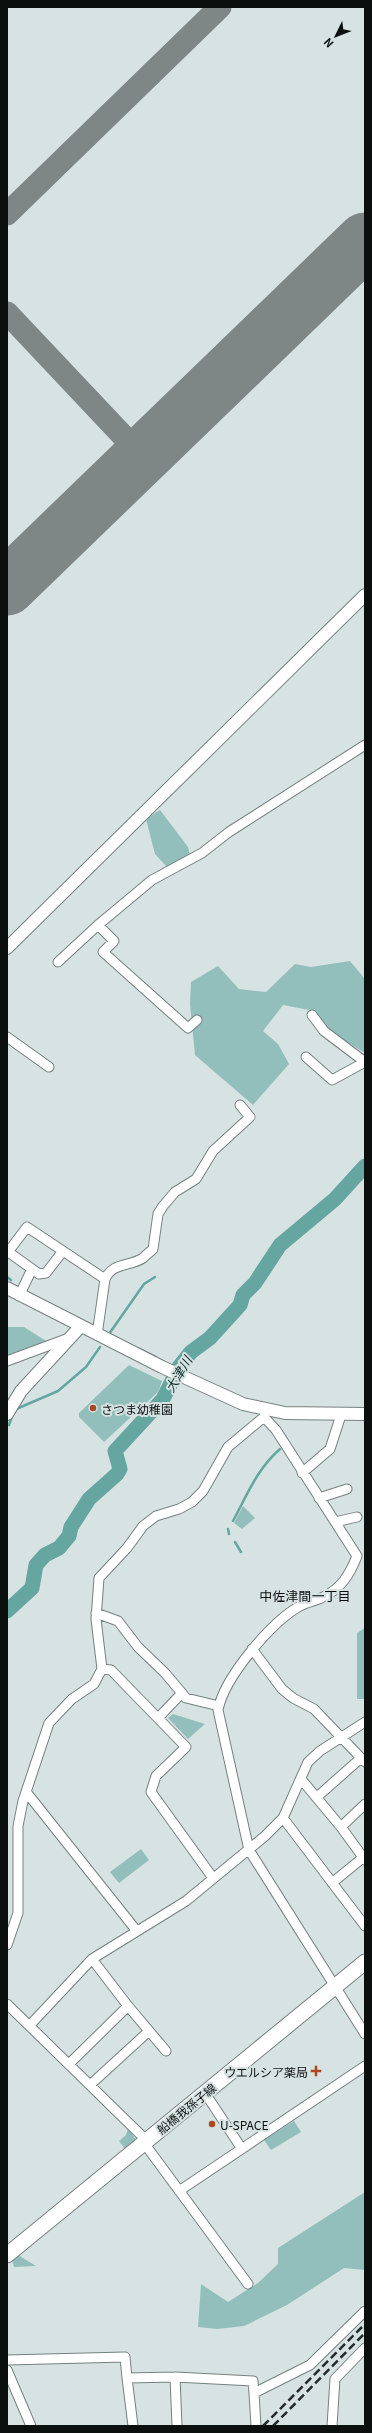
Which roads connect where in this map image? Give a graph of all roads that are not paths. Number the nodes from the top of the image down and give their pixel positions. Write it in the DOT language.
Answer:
graph roads {
  1 [pos="365,595"];
  2 [pos="365,745"];
  3 [pos="98,925"];
  4 [pos="7,948"];
  5 [pos="58,962"];
  6 [pos="312,1015"];
  7 [pos="197,1020"];
  8 [pos="7,1037"];
  9 [pos="306,1057"];
  10 [pos="365,1062"];
  11 [pos="49,1067"];
  12 [pos="240,1105"];
  13 [pos="8,1251"];
  14 [pos="64,1251"];
  15 [pos="32,1269"];
  16 [pos="105,1279"];
  17 [pos="7,1288"];
  18 [pos="19,1296"];
  19 [pos="80,1327"];
  20 [pos="97,1335"];
  21 [pos="70,1338"];
  22 [pos="7,1361"];
  23 [pos="264,1413"];
  24 [pos="7,1414"];
  25 [pos="365,1414"];
  26 [pos="342,1415"];
  27 [pos="302,1473"];
  28 [pos="347,1489"];
  29 [pos="319,1498"];
  30 [pos="357,1517"];
  31 [pos="335,1522"];
  32 [pos="361,1556"];
  33 [pos="96,1613"];
  34 [pos="252,1649"];
  35 [pos="102,1669"];
  36 [pos="181,1694"];
  37 [pos="219,1706"];
  38 [pos="159,1717"];
  39 [pos="365,1722"];
  40 [pos="342,1738"];
  41 [pos="363,1760"];
  42 [pos="301,1779"];
  43 [pos="27,1793"];
  44 [pos="317,1797"];
  45 [pos="365,1804"];
  46 [pos="282,1818"];
  47 [pos="341,1827"];
  48 [pos="249,1850"];
  49 [pos="364,1858"];
  50 [pos="213,1878"];
  51 [pos="332,1883"];
  52 [pos="365,1926"];
  53 [pos="136,1930"];
  54 [pos="7,1944"];
  55 [pos="92,1959"];
  56 [pos="365,1962"];
  57 [pos="334,1987"];
  58 [pos="7,2004"];
  59 [pos="128,2006"];
  60 [pos="30,2025"];
  61 [pos="149,2031"];
  62 [pos="365,2034"];
  63 [pos="166,2051"];
  64 [pos="69,2064"];
  65 [pos="365,2066"];
  66 [pos="90,2085"];
  67 [pos="205,2093"];
  68 [pos="144,2143"];
  69 [pos="242,2149"];
  70 [pos="179,2191"];
  71 [pos="7,2255"];
  72 [pos="248,2284"];
  73 [pos="365,2311"];
  74 [pos="365,2348"];
  75 [pos="7,2360"];
  76 [pos="7,2370"];
  77 [pos="175,2377"];
  78 [pos="127,2378"];
  79 [pos="254,2393"];
  80 [pos="31,2426"];
  81 [pos="133,2426"];
  82 [pos="177,2426"];
  83 [pos="256,2426"];
  84 [pos="332,2426"];
  1 -- 4 [label="street"];
  2 -- 3 [label="street"];
  3 -- 5 [label="street"];
  3 -- 7 [label="street"];
  6 -- 10 [label="street"];
  8 -- 11 [label="street"];
  9 -- 10 [label="street"];
  12 -- 16 [label="street"];
  13 -- 14 [label="street"];
  13 -- 15 [label="street"];
  14 -- 15 [label="street"];
  14 -- 16 [label="street"];
  15 -- 18 [label="street"];
  16 -- 20 [label="street"];
  17 -- 18 [label="street"];
  18 -- 19 [label="street"];
  19 -- 20 [label="street"];
  19 -- 21 [label="street"];
  20 -- 23 [label="street"];
  21 -- 22 [label="street"];
  21 -- 24 [label="street"];
  23 -- 26 [label="street"];
  23 -- 27 [label="street"];
  23 -- 33 [label="street"];
  25 -- 26 [label="street"];
  26 -- 27 [label="street"];
  27 -- 29 [label="street"];
  28 -- 29 [label="street"];
  29 -- 31 [label="street"];
  30 -- 31 [label="street"];
  31 -- 32 [label="street"];
  32 -- 34 [label="street"];
  33 -- 35 [label="street"];
  33 -- 36 [label="street"];
  34 -- 37 [label="street"];
  34 -- 40 [label="street"];
  35 -- 38 [label="street"];
  35 -- 43 [label="street"];
  36 -- 37 [label="street"];
  36 -- 38 [label="street"];
  37 -- 48 [label="street"];
  38 -- 50 [label="street"];
  39 -- 40 [label="street"];
  40 -- 41 [label="street"];
  40 -- 42 [label="street"];
  41 -- 44 [label="street"];
  42 -- 44 [label="street"];
  42 -- 46 [label="street"];
  43 -- 53 [label="street"];
  43 -- 54 [label="street"];
  44 -- 47 [label="street"];
  45 -- 47 [label="street"];
  46 -- 48 [label="street"];
  46 -- 51 [label="street"];
  47 -- 49 [label="street"];
  48 -- 50 [label="street"];
  48 -- 57 [label="street"];
  49 -- 51 [label="street"];
  50 -- 53 [label="street"];
  51 -- 52 [label="street"];
  53 -- 55 [label="street"];
  55 -- 59 [label="street"];
  55 -- 60 [label="street"];
  56 -- 57 [label="main road, 船橋我孫子線"];
  57 -- 62 [label="street"];
  57 -- 67 [label="main road, 船橋我孫子線"];
  58 -- 60 [label="street"];
  59 -- 61 [label="street"];
  59 -- 64 [label="street"];
  60 -- 64 [label="street"];
  61 -- 63 [label="street"];
  61 -- 66 [label="street"];
  64 -- 66 [label="street"];
  65 -- 69 [label="street"];
  66 -- 68 [label="street"];
  67 -- 68 [label="main road, 船橋我孫子線"];
  67 -- 69 [label="street"];
  68 -- 70 [label="street"];
  68 -- 71 [label="main road, 船橋我孫子線"];
  69 -- 70 [label="street"];
  70 -- 72 [label="street"];
  73 -- 79 [label="street"];
  74 -- 84 [label="street"];
  75 -- 78 [label="street"];
  76 -- 80 [label="street"];
  77 -- 78 [label="street"];
  77 -- 79 [label="street"];
  77 -- 82 [label="street"];
  78 -- 81 [label="street"];
  79 -- 83 [label="street"];
}
